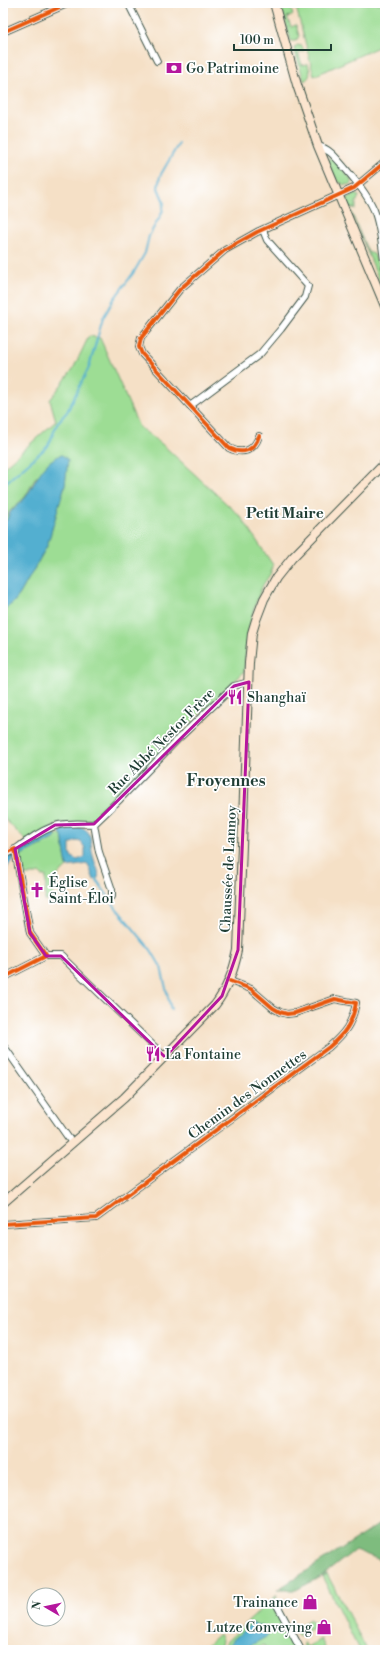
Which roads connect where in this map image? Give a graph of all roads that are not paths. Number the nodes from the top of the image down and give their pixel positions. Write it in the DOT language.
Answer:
graph roads {
  1 [pos="69,3"];
  2 [pos="128,3"];
  3 [pos="274,3"];
  4 [pos="3,32"];
  5 [pos="157,62"];
  6 [pos="318,146"];
  7 [pos="385,162"];
  8 [pos="358,185"];
  9 [pos="338,196"];
  10 [pos="263,230"];
  11 [pos="385,267"];
  12 [pos="385,306"];
  13 [pos="190,406"];
  14 [pos="259,436"];
  15 [pos="385,463"];
  16 [pos="249,682"];
  17 [pos="94,824"];
  18 [pos="15,851"];
  19 [pos="3,856"];
  20 [pos="112,896"];
  21 [pos="46,956"];
  22 [pos="3,978"];
  23 [pos="230,981"];
  24 [pos="3,1045"];
  25 [pos="165,1057"];
  26 [pos="72,1143"];
  27 [pos="3,1203"];
  28 [pos="3,1224"];
  29 [pos="277,1605"];
  30 [pos="301,1650"];
  1 -- 4 [label="street"];
  2 -- 5 [label="street"];
  3 -- 6 [label="main road"];
  6 -- 8 [label="street"];
  6 -- 9 [label="main road"];
  7 -- 8 [label="street"];
  8 -- 9 [label="street"];
  8 -- 11 [label="street"];
  9 -- 10 [label="street"];
  9 -- 12 [label="main road"];
  10 -- 13 [label="street"];
  10 -- 13 [label="street"];
  13 -- 14 [label="street"];
  15 -- 16 [label="main road, Chaussée de Lannoy"];
  16 -- 17 [label="street, Rue Abbé Nestor Frère"];
  16 -- 23 [label="main road, Chaussée de Lannoy"];
  17 -- 18 [label="street"];
  17 -- 20 [label="street"];
  18 -- 19 [label="street"];
  18 -- 21 [label="street"];
  21 -- 22 [label="street"];
  21 -- 25 [label="street"];
  23 -- 25 [label="main road, Chaussée de Lannoy"];
  23 -- 28 [label="street, Chemin des Nonnettes"];
  24 -- 26 [label="street"];
  25 -- 26 [label="main road, Chaussée de Lannoy"];
  26 -- 27 [label="main road, Chaussée de Lannoy"];
  29 -- 30 [label="street"];
}
